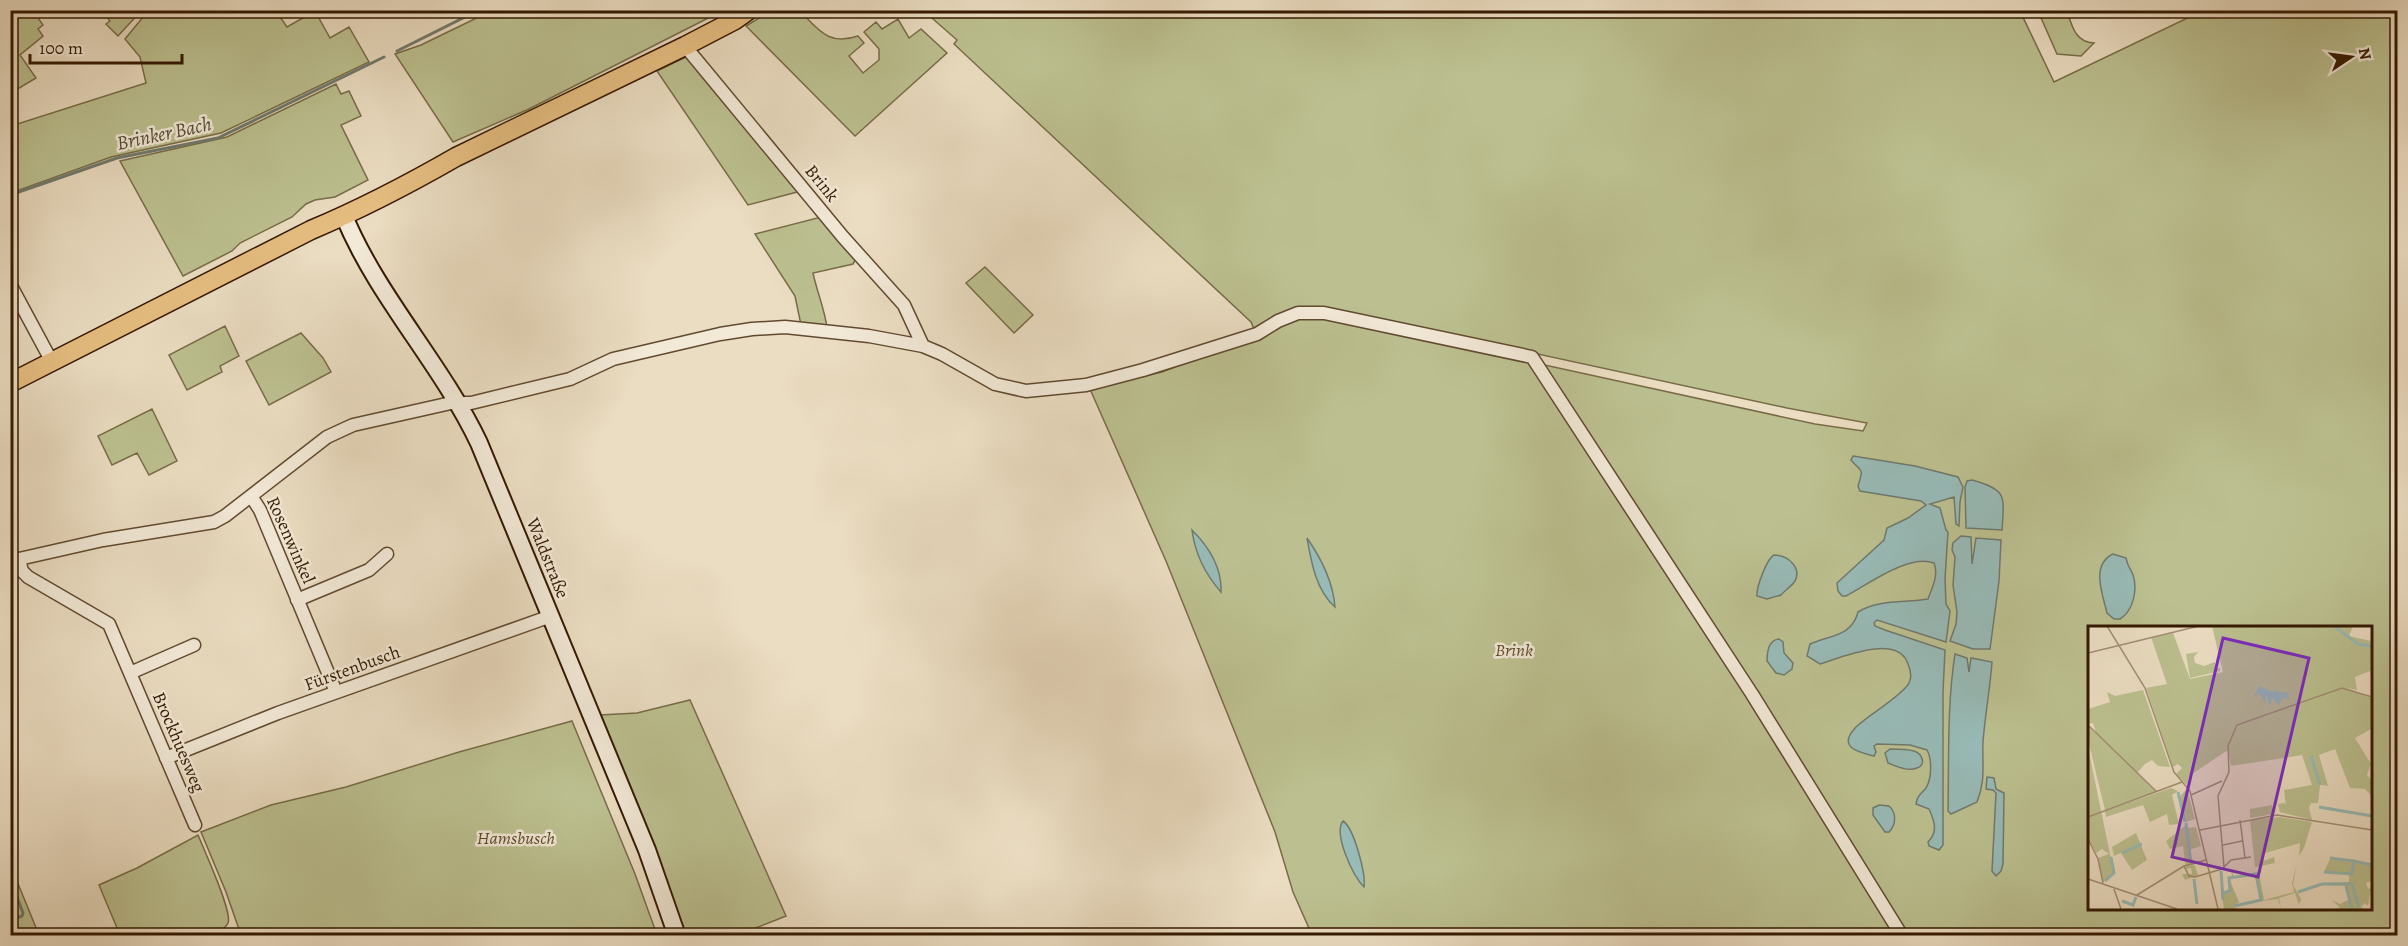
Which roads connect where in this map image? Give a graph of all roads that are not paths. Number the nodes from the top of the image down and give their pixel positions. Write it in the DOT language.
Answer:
graph roads {
  1 [pos="749,10"];
  2 [pos="685,46"];
  3 [pos="344,216"];
  4 [pos="10,284"];
  5 [pos="923,346"];
  6 [pos="52,362"];
  7 [pos="10,383"];
  8 [pos="459,404"];
  9 [pos="250,496"];
  10 [pos="387,554"];
  11 [pos="15,558"];
  12 [pos="297,600"];
  13 [pos="551,616"];
  14 [pos="194,645"];
  15 [pos="130,672"];
  16 [pos="336,692"];
  17 [pos="166,758"];
  18 [pos="195,825"];
  19 [pos="677,936"];
  20 [pos="1902,936"];
  1 -- 2 [label="main road"];
  2 -- 3 [label="main road"];
  2 -- 5 [label="street, Brink"];
  3 -- 6 [label="main road"];
  3 -- 8 [label="street, Waldstraße"];
  4 -- 6 [label="street"];
  5 -- 8 [label="street"];
  5 -- 20 [label="street"];
  6 -- 7 [label="main road"];
  8 -- 9 [label="street"];
  8 -- 13 [label="street, Waldstraße"];
  9 -- 11 [label="street"];
  9 -- 12 [label="street, Rosenwinkel"];
  10 -- 12 [label="street, Rosenwinkel"];
  11 -- 15 [label="street, Brockhuesweg"];
  12 -- 16 [label="street, Rosenwinkel"];
  13 -- 16 [label="street, Fürstenbusch"];
  13 -- 19 [label="street, Waldstraße"];
  14 -- 15 [label="street"];
  15 -- 17 [label="street, Brockhuesweg"];
  16 -- 17 [label="street, Fürstenbusch"];
  17 -- 18 [label="street, Brockhuesweg"];
}
